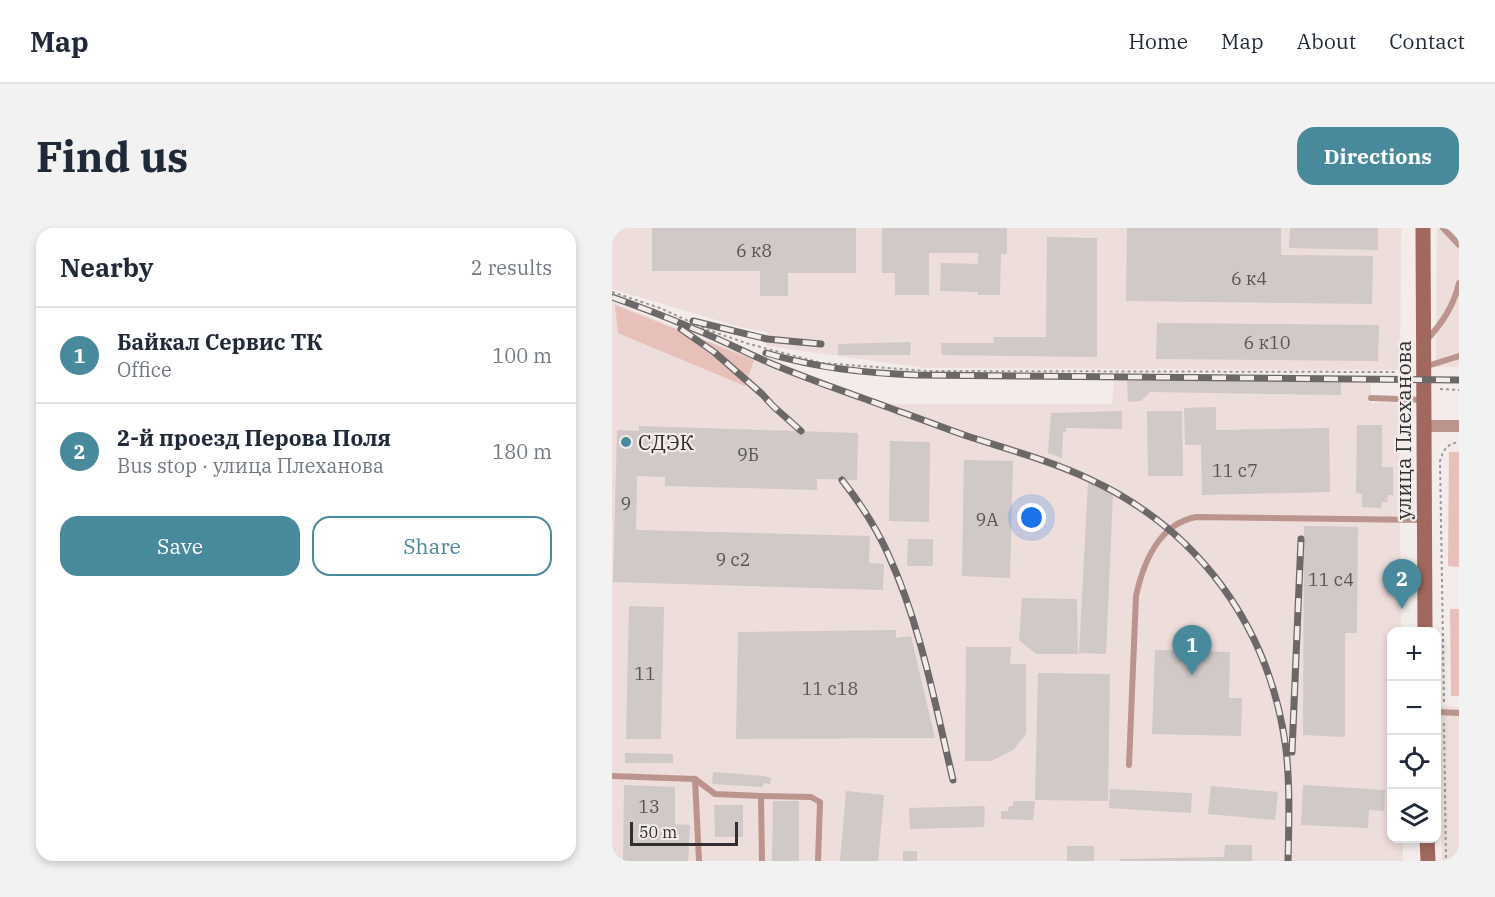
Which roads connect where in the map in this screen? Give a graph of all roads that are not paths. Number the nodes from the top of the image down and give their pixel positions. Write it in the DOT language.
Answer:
graph roads {
  1 [pos="1423,228"];
  2 [pos="1443,228"];
  3 [pos="1459,245"];
  4 [pos="1459,283"];
  5 [pos="1424,344"];
  6 [pos="1459,356"];
  7 [pos="1424,367"];
  8 [pos="1371,398"];
  9 [pos="1424,399"];
  10 [pos="1424,426"];
  11 [pos="1459,426"];
  12 [pos="1424,520"];
  13 [pos="1425,627"];
  14 [pos="1441,712"];
  15 [pos="1459,712"];
  16 [pos="1129,765"];
  17 [pos="612,776"];
  18 [pos="695,779"];
  19 [pos="761,796"];
  20 [pos="1427,843"];
  21 [pos="699,861"];
  22 [pos="762,861"];
  23 [pos="818,861"];
  24 [pos="1428,861"];
  1 -- 5 [label="main road, улица Плеханова"];
  2 -- 3 [label="lane"];
  4 -- 5 [label="lane"];
  5 -- 7 [label="main road, улица Плеханова"];
  6 -- 7 [label="lane"];
  7 -- 9 [label="main road, улица Плеханова"];
  8 -- 9 [label="lane"];
  9 -- 10 [label="main road, улица Плеханова"];
  10 -- 11 [label="street"];
  10 -- 12 [label="main road, улица Плеханова"];
  12 -- 13 [label="main road, улица Плеханова"];
  12 -- 16 [label="lane"];
  14 -- 15 [label="lane"];
  17 -- 18 [label="lane"];
  18 -- 19 [label="lane"];
  18 -- 21 [label="lane"];
  19 -- 22 [label="lane"];
  19 -- 23 [label="lane"];
  20 -- 24 [label="main road"];
}
